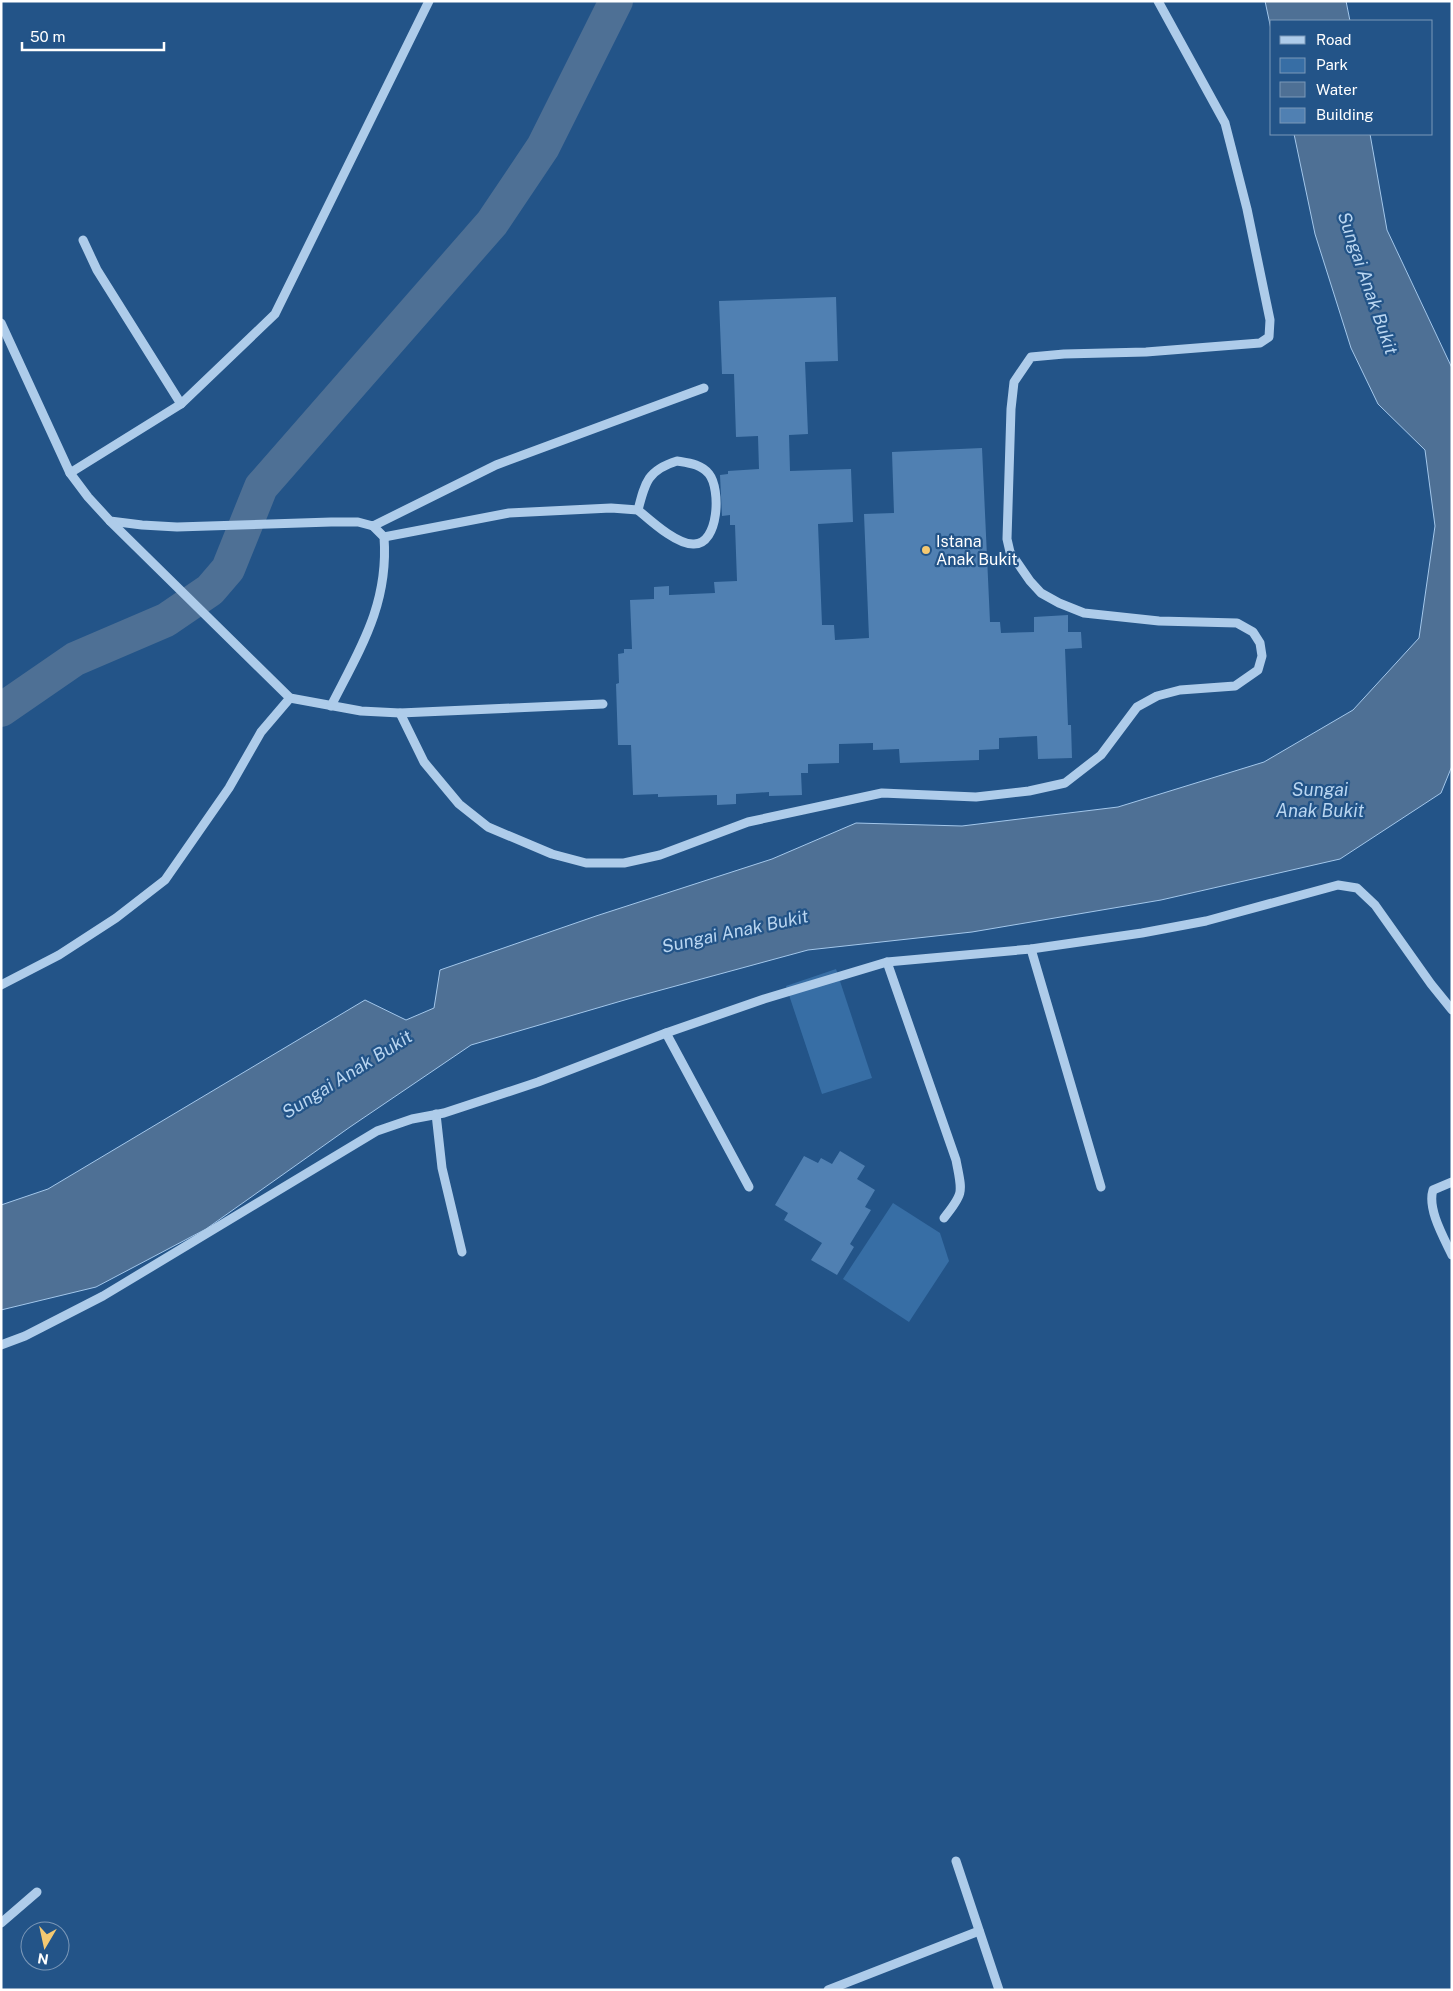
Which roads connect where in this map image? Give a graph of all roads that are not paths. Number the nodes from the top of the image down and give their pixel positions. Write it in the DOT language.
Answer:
graph roads {
  1 [pos="429,1"];
  2 [pos="1158,1"];
  3 [pos="83,240"];
  4 [pos="1,323"];
  5 [pos="704,388"];
  6 [pos="181,404"];
  7 [pos="70,473"];
  8 [pos="638,510"];
  9 [pos="110,521"];
  10 [pos="373,526"];
  11 [pos="384,537"];
  12 [pos="290,698"];
  13 [pos="603,704"];
  14 [pos="331,706"];
  15 [pos="400,713"];
  16 [pos="1031,949"];
  17 [pos="887,962"];
  18 [pos="1,985"];
  19 [pos="1452,1010"];
  20 [pos="666,1033"];
  21 [pos="436,1114"];
  22 [pos="1452,1182"];
  23 [pos="749,1187"];
  24 [pos="1101,1187"];
  25 [pos="944,1218"];
  26 [pos="462,1252"];
  27 [pos="1452,1255"];
  28 [pos="1,1345"];
  29 [pos="956,1861"];
  30 [pos="36,1892"];
  31 [pos="1,1923"];
  32 [pos="979,1931"];
  33 [pos="828,1990"];
  34 [pos="999,1990"];
  1 -- 6 [label="street"];
  2 -- 15 [label="street"];
  3 -- 6 [label="street"];
  4 -- 7 [label="street"];
  5 -- 10 [label="street"];
  6 -- 7 [label="street"];
  7 -- 9 [label="street"];
  8 -- 8 [label="street"];
  8 -- 11 [label="street"];
  9 -- 10 [label="street"];
  9 -- 12 [label="street"];
  10 -- 11 [label="street"];
  11 -- 14 [label="street"];
  12 -- 14 [label="street"];
  12 -- 18 [label="street"];
  13 -- 15 [label="street"];
  14 -- 15 [label="street"];
  16 -- 17 [label="street"];
  16 -- 19 [label="street"];
  16 -- 24 [label="street"];
  17 -- 20 [label="street"];
  17 -- 25 [label="street"];
  20 -- 21 [label="street"];
  20 -- 23 [label="street"];
  21 -- 26 [label="street"];
  21 -- 28 [label="street"];
  22 -- 27 [label="street"];
  29 -- 32 [label="street"];
  30 -- 31 [label="street"];
  32 -- 33 [label="street"];
  32 -- 34 [label="street"];
}
